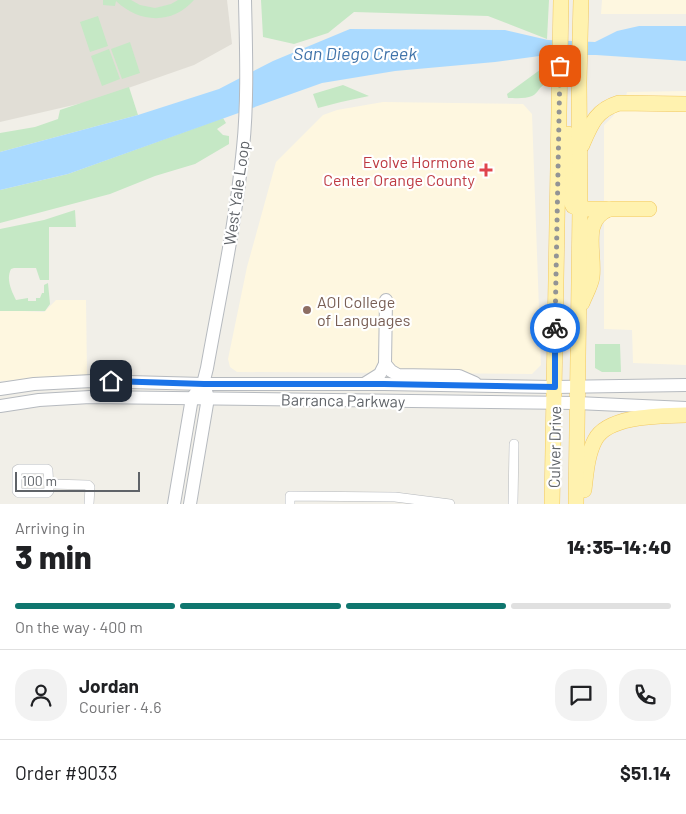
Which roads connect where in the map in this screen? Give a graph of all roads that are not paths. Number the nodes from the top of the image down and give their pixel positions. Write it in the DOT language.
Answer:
graph roads {
  1 [pos="244,0"];
  2 [pos="561,0"];
  3 [pos="581,0"];
  4 [pos="559,88"];
  5 [pos="686,104"];
  6 [pos="579,151"];
  7 [pos="580,183"];
  8 [pos="580,209"];
  9 [pos="609,209"];
  10 [pos="649,209"];
  11 [pos="386,300"];
  12 [pos="578,314"];
  13 [pos="385,364"];
  14 [pos="204,384"];
  15 [pos="364,384"];
  16 [pos="479,385"];
  17 [pos="686,385"];
  18 [pos="578,386"];
  19 [pos="555,387"];
  20 [pos="0,389"];
  21 [pos="192,398"];
  22 [pos="208,398"];
  23 [pos="555,403"];
  24 [pos="577,403"];
  25 [pos="0,406"];
  26 [pos="686,408"];
  27 [pos="686,415"];
  28 [pos="514,444"];
  29 [pos="49,484"];
  30 [pos="416,501"];
  31 [pos="89,504"];
  32 [pos="174,504"];
  33 [pos="190,504"];
  34 [pos="290,504"];
  35 [pos="450,504"];
  36 [pos="513,504"];
  37 [pos="552,504"];
  38 [pos="576,504"];
  39 [pos="582,504"];
  1 -- 14 [label="main road, West Yale Loop"];
  2 -- 4 [label="main road, Culver Drive"];
  3 -- 6 [label="main road, Culver Drive"];
  4 -- 8 [label="main road"];
  4 -- 19 [label="main road, Culver Drive"];
  5 -- 6 [label="main road"];
  6 -- 7 [label="main road, Culver Drive"];
  7 -- 8 [label="main road, Culver Drive"];
  7 -- 9 [label="main road"];
  8 -- 9 [label="main road"];
  8 -- 12 [label="main road, Culver Drive"];
  9 -- 10 [label="main road"];
  9 -- 12 [label="main road"];
  11 -- 13 [label="main road"];
  12 -- 18 [label="main road, Culver Drive"];
  13 -- 15 [label="main road"];
  13 -- 16 [label="main road"];
  14 -- 15 [label="main road, Barranca Parkway"];
  14 -- 20 [label="main road, Barranca Parkway"];
  14 -- 21 [label="main road, West Yale Loop"];
  14 -- 22 [label="main road, West Yale Loop"];
  15 -- 16 [label="main road, Barranca Parkway"];
  16 -- 19 [label="main road, Barranca Parkway"];
  17 -- 18 [label="main road, Barranca Parkway"];
  18 -- 19 [label="main road, Barranca Parkway"];
  18 -- 24 [label="main road, Culver Drive"];
  19 -- 23 [label="main road, Culver Drive"];
  21 -- 22 [label="main road, Barranca Parkway"];
  21 -- 25 [label="main road, Barranca Parkway"];
  21 -- 32 [label="main road"];
  22 -- 23 [label="main road, Barranca Parkway"];
  22 -- 33 [label="main road, West Yale Loop"];
  23 -- 24 [label="main road, Barranca Parkway"];
  23 -- 37 [label="main road, Culver Drive"];
  24 -- 26 [label="main road, Barranca Parkway"];
  24 -- 38 [label="main road, Culver Drive"];
  27 -- 39 [label="main road"];
  28 -- 36 [label="street"];
  29 -- 31 [label="street"];
  30 -- 34 [label="street"];
  30 -- 35 [label="street"];
}
